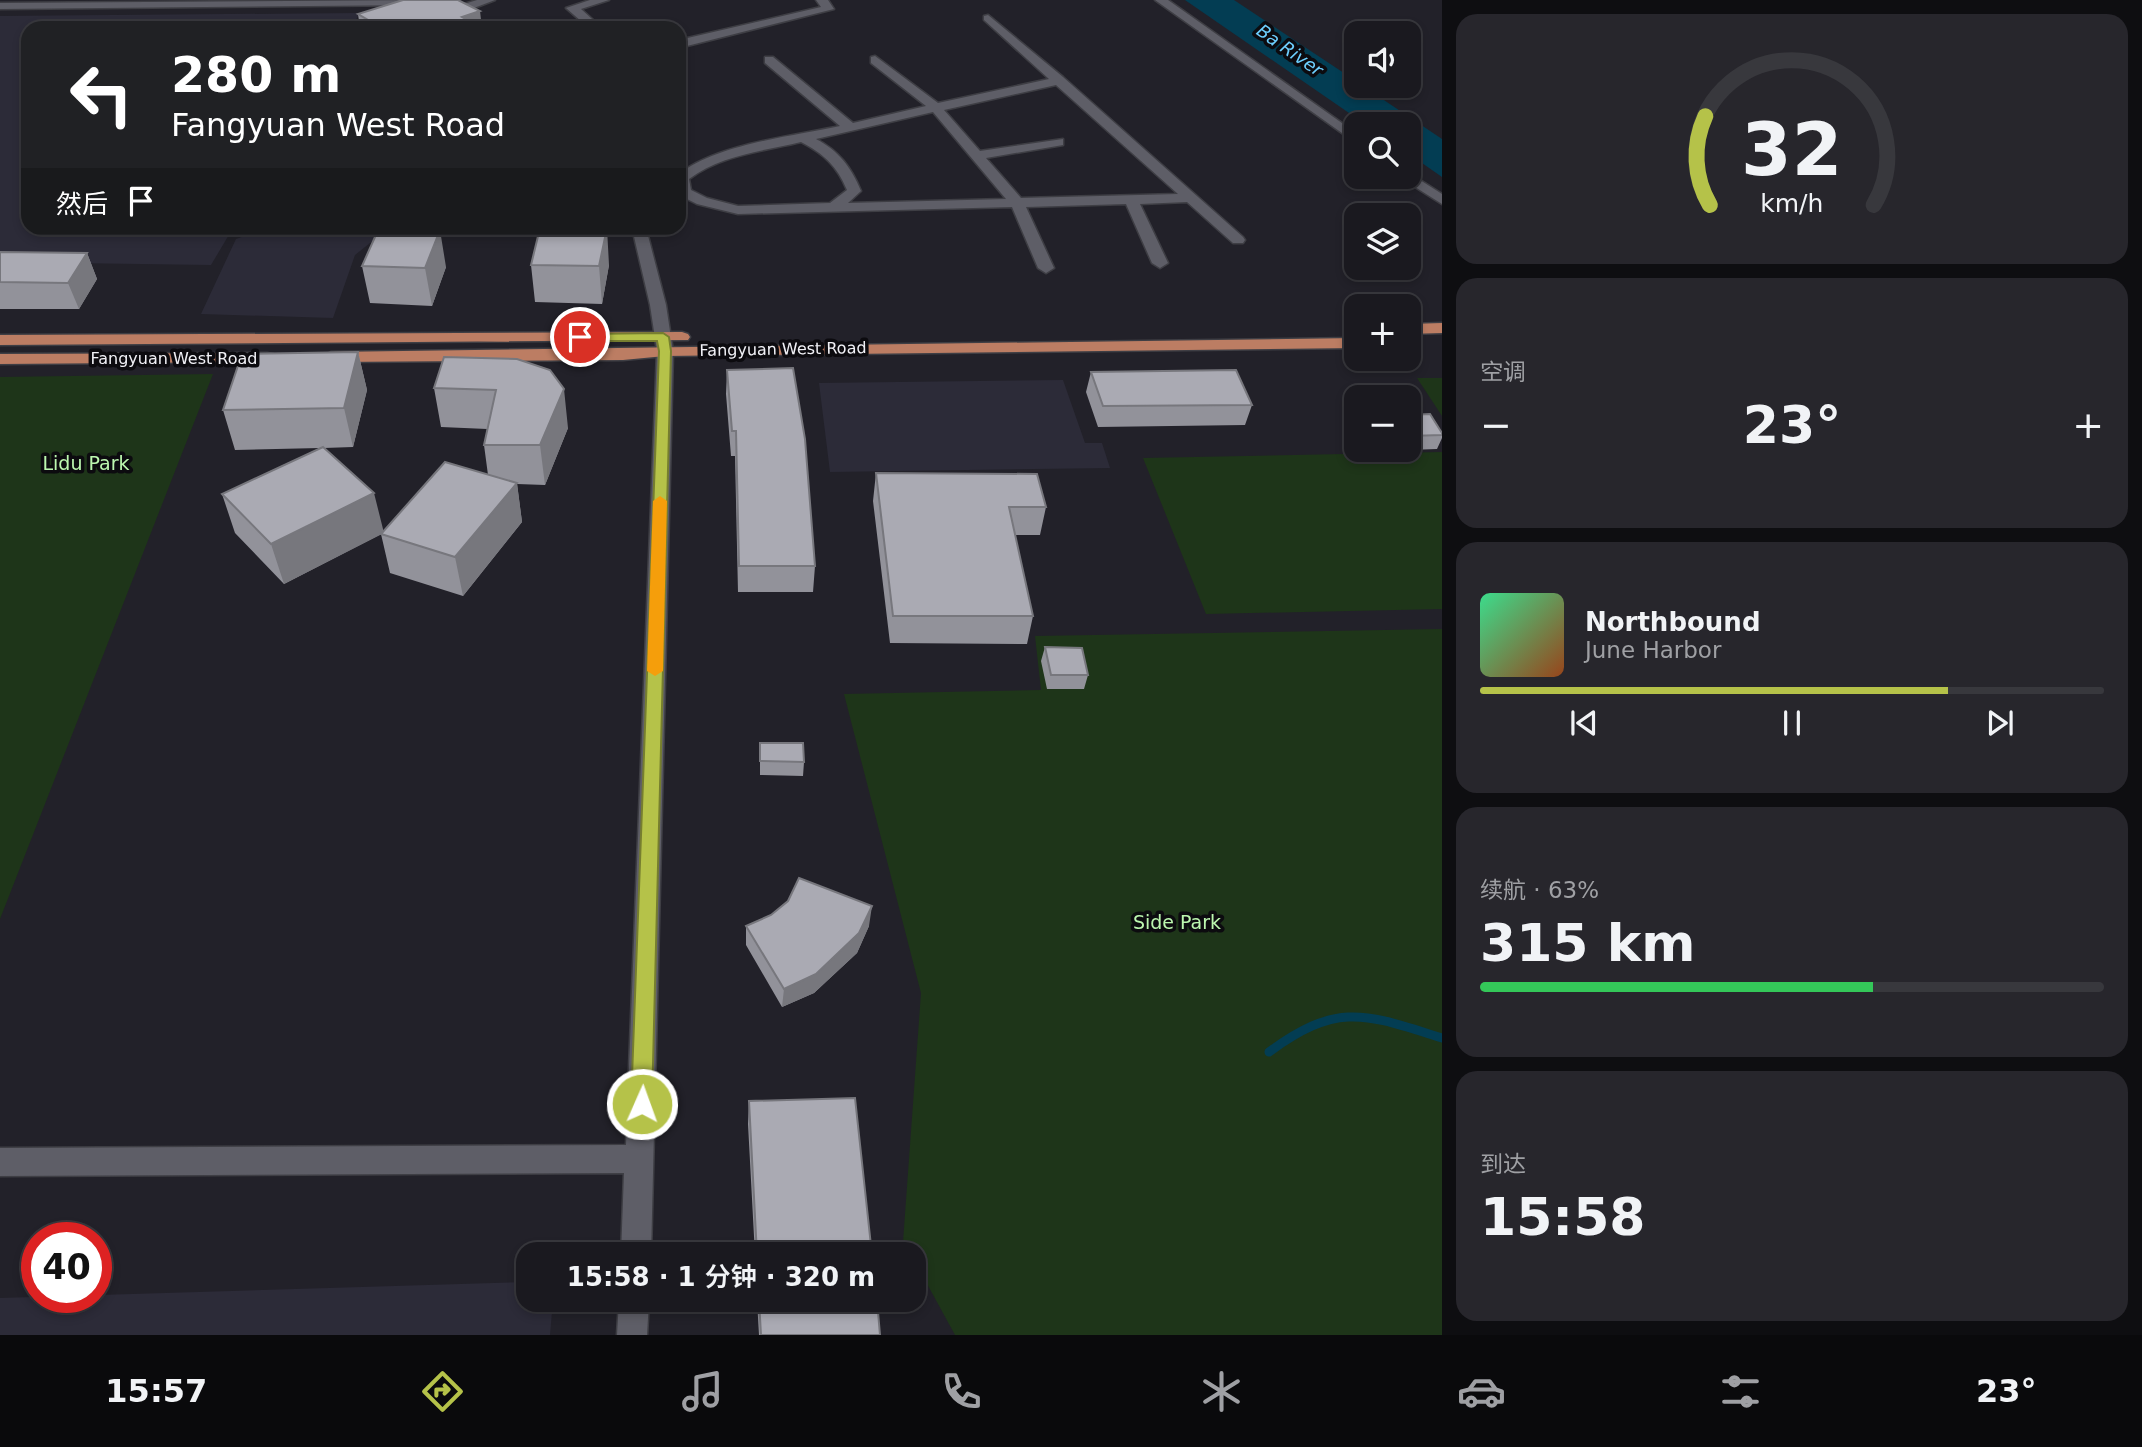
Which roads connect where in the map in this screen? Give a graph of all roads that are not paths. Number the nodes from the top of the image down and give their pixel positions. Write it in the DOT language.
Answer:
graph roads {
  1 [pos="489,0"];
  2 [pos="603,0"];
  3 [pos="822,0"];
  4 [pos="1161,0"];
  5 [pos="443,1"];
  6 [pos="0,6"];
  7 [pos="459,9"];
  8 [pos="988,18"];
  9 [pos="476,21"];
  10 [pos="588,21"];
  11 [pos="686,42"];
  12 [pos="769,60"];
  13 [pos="875,60"];
  14 [pos="1059,80"];
  15 [pos="935,107"];
  16 [pos="849,127"];
  17 [pos="1344,130"];
  18 [pos="801,137"];
  19 [pos="1058,142"];
  20 [pos="976,156"];
  21 [pos="686,175"];
  22 [pos="1421,185"];
  23 [pos="686,193"];
  24 [pos="1191,198"];
  25 [pos="1131,200"];
  26 [pos="1442,200"];
  27 [pos="1017,203"];
  28 [pos="834,206"];
  29 [pos="641,235"];
  30 [pos="1238,240"];
  31 [pos="1160,263"];
  32 [pos="1046,268"];
  33 [pos="1442,328"];
  34 [pos="1344,329"];
  35 [pos="1421,329"];
  36 [pos="0,340"];
  37 [pos="1421,342"];
  38 [pos="1442,342"];
  39 [pos="1344,343"];
  40 [pos="664,344"];
  41 [pos="309,357"];
  42 [pos="282,358"];
  43 [pos="0,359"];
  44 [pos="640,1159"];
  45 [pos="0,1162"];
  46 [pos="637,1242"];
  47 [pos="633,1312"];
  48 [pos="632,1335"];
  1 -- 7 [label="street"];
  2 -- 10 [label="street"];
  3 -- 11 [label="street"];
  4 -- 17 [label="street"];
  5 -- 6 [label="street"];
  5 -- 7 [label="street"];
  7 -- 9 [label="street"];
  8 -- 14 [label="street"];
  12 -- 16 [label="street"];
  13 -- 15 [label="street"];
  14 -- 15 [label="street"];
  14 -- 24 [label="street"];
  15 -- 16 [label="street"];
  15 -- 20 [label="street"];
  16 -- 18 [label="street"];
  18 -- 21 [label="street"];
  18 -- 28 [label="street"];
  19 -- 20 [label="street"];
  20 -- 27 [label="street"];
  22 -- 26 [label="street"];
  23 -- 28 [label="street"];
  24 -- 25 [label="street"];
  24 -- 30 [label="street"];
  25 -- 27 [label="street"];
  25 -- 31 [label="street"];
  27 -- 28 [label="street"];
  27 -- 32 [label="street"];
  29 -- 40 [label="street"];
  33 -- 35 [label="main road"];
  34 -- 40 [label="main road, Fangyuan West Road"];
  36 -- 40 [label="main road, Fangyuan West Road"];
  37 -- 38 [label="main road"];
  39 -- 40 [label="main road, Fangyuan West Road"];
  40 -- 41 [label="main road, Fangyuan West Road"];
  40 -- 44 [label="street"];
  42 -- 43 [label="main road, Fangyuan West Road"];
  44 -- 45 [label="street"];
  44 -- 46 [label="street"];
  47 -- 48 [label="street"];
}
